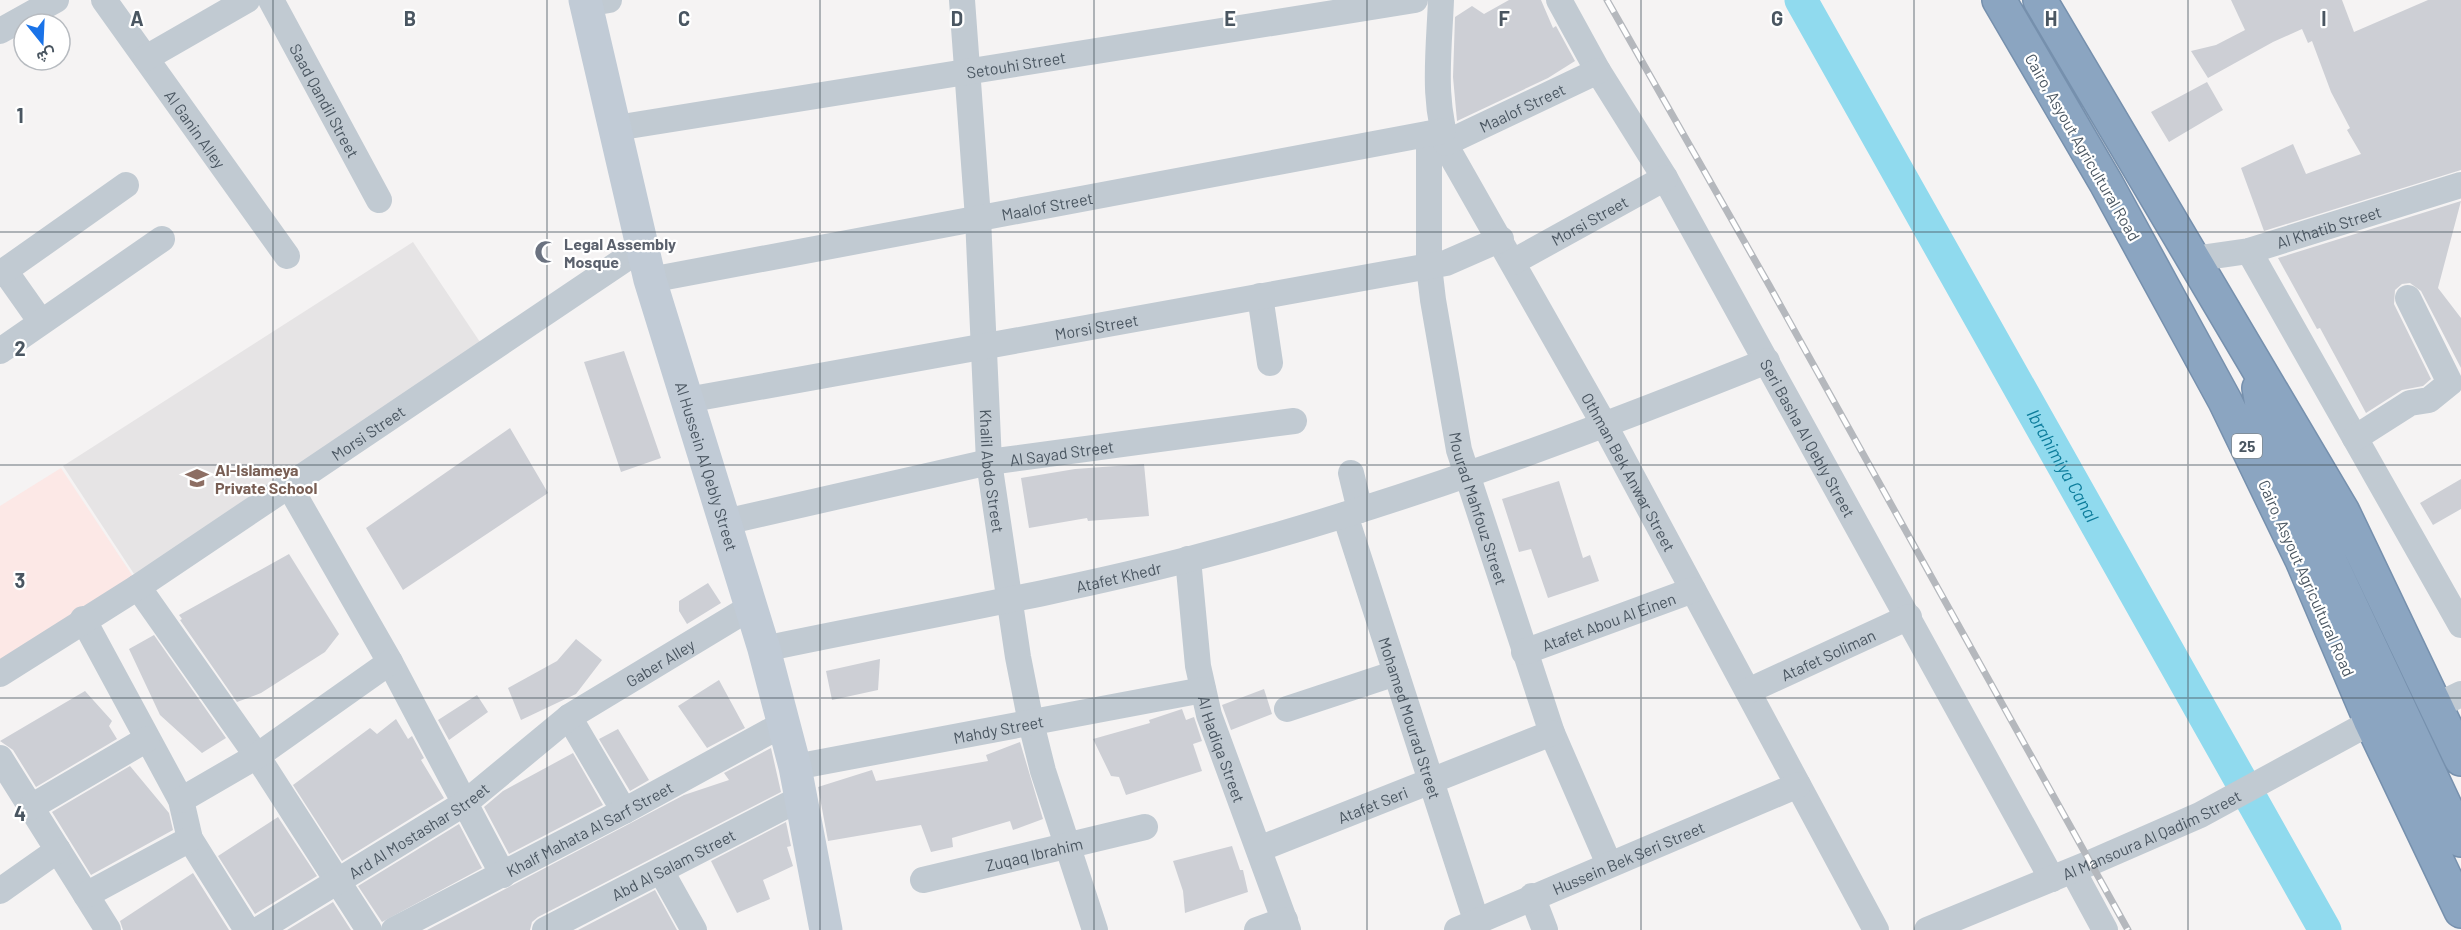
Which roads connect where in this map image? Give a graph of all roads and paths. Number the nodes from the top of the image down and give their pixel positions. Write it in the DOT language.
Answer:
graph roads {
  1 [pos="56,0"];
  2 [pos="104,0"];
  3 [pos="246,0"];
  4 [pos="271,0"];
  5 [pos="962,0"];
  6 [pos="1415,0"];
  7 [pos="1441,0"];
  8 [pos="1559,0"];
  9 [pos="1999,0"];
  10 [pos="2040,0"];
  11 [pos="593,1"];
  12 [pos="0,32"];
  13 [pos="146,58"];
  14 [pos="968,70"];
  15 [pos="1598,71"];
  16 [pos="616,128"];
  17 [pos="1439,136"];
  18 [pos="1665,178"];
  19 [pos="126,185"];
  20 [pos="2461,185"];
  21 [pos="379,200"];
  22 [pos="978,218"];
  23 [pos="162,239"];
  24 [pos="1501,239"];
  25 [pos="643,247"];
  26 [pos="2249,251"];
  27 [pos="287,256"];
  28 [pos="2193,259"];
  29 [pos="1513,262"];
  30 [pos="1429,266"];
  31 [pos="2,272"];
  32 [pos="650,280"];
  33 [pos="1260,296"];
  34 [pos="2408,298"];
  35 [pos="41,322"];
  36 [pos="984,345"];
  37 [pos="0,351"];
  38 [pos="1767,361"];
  39 [pos="1270,363"];
  40 [pos="2258,366"];
  41 [pos="687,400"];
  42 [pos="1294,421"];
  43 [pos="1605,426"];
  44 [pos="2355,438"];
  45 [pos="989,462"];
  46 [pos="1351,472"];
  47 [pos="1466,475"];
  48 [pos="288,484"];
  49 [pos="1352,512"];
  50 [pos="725,522"];
  51 [pos="1188,559"];
  52 [pos="138,587"];
  53 [pos="1693,591"];
  54 [pos="1009,598"];
  55 [pos="751,607"];
  56 [pos="1909,617"];
  57 [pos="83,619"];
  58 [pos="2461,625"];
  59 [pos="764,649"];
  60 [pos="1524,652"];
  61 [pos="390,662"];
  62 [pos="0,674"];
  63 [pos="1396,674"];
  64 [pos="1203,690"];
  65 [pos="1748,691"];
  66 [pos="2449,700"];
  67 [pos="1287,709"];
  68 [pos="569,717"];
  69 [pos="2371,722"];
  70 [pos="1031,723"];
  71 [pos="783,724"];
  72 [pos="1552,733"];
  73 [pos="147,739"];
  74 [pos="257,756"];
  75 [pos="0,758"];
  76 [pos="2461,759"];
  77 [pos="798,782"];
  78 [pos="1431,783"];
  79 [pos="1798,785"];
  80 [pos="181,800"];
  81 [pos="465,803"];
  82 [pos="31,807"];
  83 [pos="624,811"];
  84 [pos="1145,827"];
  85 [pos="190,839"];
  86 [pos="2461,840"];
  87 [pos="1068,845"];
  88 [pos="1259,849"];
  89 [pos="58,850"];
  90 [pos="1610,864"];
  91 [pos="661,871"];
  92 [pos="503,875"];
  93 [pos="2062,875"];
  94 [pos="923,880"];
  95 [pos="337,882"];
  96 [pos="0,891"];
  97 [pos="86,895"];
  98 [pos="1532,896"];
  99 [pos="2461,911"];
  100 [pos="1286,925"];
  101 [pos="1466,925"];
  102 [pos="1955,925"];
  103 [pos="108,930"];
  104 [pos="247,930"];
  105 [pos="258,930"];
  106 [pos="369,930"];
  107 [pos="394,930"];
  108 [pos="545,930"];
  109 [pos="694,930"];
  110 [pos="826,930"];
  111 [pos="1095,930"];
  112 [pos="1257,930"];
  113 [pos="1545,930"];
  114 [pos="1876,930"];
  115 [pos="1927,930"];
  116 [pos="2105,930"];
  1 -- 12 [label="street"];
  2 -- 13 [label="street, Al Ganin Alley"];
  3 -- 13 [label="street"];
  4 -- 21 [label="street, Saad Qandil Street"];
  5 -- 14 [label="street, Khalil Abdo Street"];
  6 -- 14 [label="street, Setouhi Street"];
  7 -- 17 [label="street, Othman Bek Anwar Street"];
  8 -- 15 [label="street, Seri Basha Al Qebly Street"];
  9 -- 69 [label="highway, Cairo, Asyout Agricultural Road / 25"];
  10 -- 28 [label="highway"];
  11 -- 16 [label="main road, Al Hussein Al Qebly Street"];
  13 -- 27 [label="street, Al Ganin Alley"];
  14 -- 16 [label="street, Setouhi Street"];
  14 -- 22 [label="street, Khalil Abdo Street"];
  15 -- 17 [label="street, Maalof Street"];
  15 -- 18 [label="street, Seri Basha Al Qebly Street"];
  16 -- 25 [label="main road, Al Hussein Al Qebly Street"];
  17 -- 22 [label="street, Maalof Street"];
  17 -- 24 [label="street, Othman Bek Anwar Street"];
  17 -- 30 [label="street, Mourad Mahfouz Street"];
  18 -- 29 [label="street, Morsi Street"];
  18 -- 38 [label="street, Seri Basha Al Qebly Street"];
  19 -- 31 [label="street"];
  20 -- 26 [label="street, Al Khatib Street"];
  22 -- 32 [label="street, Maalof Street"];
  22 -- 36 [label="street, Khalil Abdo Street"];
  23 -- 35 [label="street"];
  24 -- 29 [label="street, Othman Bek Anwar Street"];
  24 -- 30 [label="street, Morsi Street"];
  25 -- 32 [label="main road, Al Hussein Al Qebly Street"];
  25 -- 48 [label="street, Morsi Street"];
  26 -- 28 [label="street, Al Khatib Street"];
  26 -- 44 [label="street"];
  28 -- 40 [label="highway"];
  29 -- 43 [label="street, Othman Bek Anwar Street"];
  30 -- 33 [label="street, Morsi Street"];
  30 -- 47 [label="street, Mourad Mahfouz Street"];
  31 -- 35 [label="street"];
  32 -- 41 [label="main road, Al Hussein Al Qebly Street"];
  33 -- 36 [label="street, Morsi Street"];
  33 -- 39 [label="street"];
  34 -- 44 [label="street"];
  35 -- 37 [label="street"];
  36 -- 41 [label="street, Morsi Street"];
  36 -- 45 [label="street, Khalil Abdo Street"];
  38 -- 43 [label="street, Atafet Khedr"];
  38 -- 56 [label="street, Seri Basha Al Qebly Street"];
  40 -- 66 [label="highway"];
  40 -- 86 [label="highway"];
  41 -- 50 [label="main road, Al Hussein Al Qebly Street"];
  42 -- 45 [label="street, Al Sayad Street"];
  43 -- 47 [label="street, Atafet Khedr"];
  43 -- 53 [label="street, Othman Bek Anwar Street"];
  44 -- 58 [label="street"];
  45 -- 50 [label="street, Al Sayad Street"];
  45 -- 54 [label="street, Khalil Abdo Street"];
  46 -- 49 [label="street, Mohamed Mourad Street"];
  47 -- 49 [label="street, Atafet Khedr"];
  47 -- 60 [label="street, Mourad Mahfouz Street"];
  48 -- 52 [label="street, Morsi Street"];
  48 -- 61 [label="street"];
  49 -- 51 [label="street, Atafet Khedr"];
  49 -- 63 [label="street, Mohamed Mourad Street"];
  50 -- 55 [label="main road, Al Hussein Al Qebly Street"];
  51 -- 54 [label="street, Atafet Khedr"];
  51 -- 64 [label="street, Al Hadiqa Street"];
  52 -- 57 [label="street, Morsi Street"];
  52 -- 74 [label="street"];
  53 -- 60 [label="street, Atafet Abou Al Einen"];
  53 -- 65 [label="street, Othman Bek Anwar Street"];
  54 -- 59 [label="street, Atafet Khedr"];
  54 -- 70 [label="street, Khalil Abdo Street"];
  55 -- 59 [label="main road, Al Hussein Al Qebly Street"];
  55 -- 68 [label="street, Gaber Alley"];
  56 -- 65 [label="street, Atafet Soliman"];
  56 -- 93 [label="street, Seri Basha Al Qebly Street"];
  57 -- 62 [label="street, Morsi Street"];
  57 -- 73 [label="street"];
  59 -- 71 [label="main road, Al Hussein Al Qebly Street"];
  60 -- 72 [label="street, Mourad Mahfouz Street"];
  61 -- 74 [label="street"];
  61 -- 81 [label="street"];
  63 -- 67 [label="street"];
  63 -- 78 [label="street, Mohamed Mourad Street"];
  64 -- 70 [label="street, Mahdy Street"];
  64 -- 88 [label="street, Al Hadiqa Street"];
  65 -- 79 [label="street, Othman Bek Anwar Street"];
  66 -- 76 [label="highway"];
  68 -- 81 [label="street, Ard Al Mostashar Street"];
  68 -- 83 [label="street"];
  69 -- 93 [label="street, Al Mansoura Al Qadim Street"];
  69 -- 99 [label="highway, Cairo, Asyout Agricultural Road / 25"];
  70 -- 77 [label="street, Mahdy Street"];
  70 -- 87 [label="street, Khalil Abdo Street"];
  71 -- 77 [label="main road, Al Hussein Al Qebly Street"];
  71 -- 83 [label="street, Khalf Mahata Al Sarf Street"];
  72 -- 78 [label="street, Atafet Seri"];
  72 -- 90 [label="street, Mourad Mahfouz Street"];
  73 -- 80 [label="street"];
  73 -- 82 [label="street"];
  74 -- 80 [label="street"];
  74 -- 95 [label="street"];
  75 -- 82 [label="street"];
  77 -- 91 [label="street, Abd Al Salam Street"];
  77 -- 110 [label="main road, Al Hussein Al Qebly Street"];
  78 -- 88 [label="street, Atafet Seri"];
  78 -- 101 [label="street, Mohamed Mourad Street"];
  79 -- 90 [label="street, Hussein Bek Seri Street"];
  79 -- 114 [label="street, Othman Bek Anwar Street"];
  80 -- 85 [label="street"];
  81 -- 92 [label="street"];
  81 -- 95 [label="street, Ard Al Mostashar Street"];
  82 -- 89 [label="street"];
  83 -- 92 [label="street, Khalf Mahata Al Sarf Street"];
  84 -- 87 [label="street, Zuqaq Ibrahim"];
  85 -- 97 [label="street"];
  85 -- 104 [label="street"];
  87 -- 94 [label="street, Zuqaq Ibrahim"];
  87 -- 111 [label="street, Khalil Abdo Street"];
  88 -- 100 [label="street, Al Hadiqa Street"];
  89 -- 96 [label="street"];
  89 -- 97 [label="street"];
  90 -- 98 [label="street, Hussein Bek Seri Street"];
  91 -- 108 [label="street, Abd Al Salam Street"];
  91 -- 109 [label="street"];
  92 -- 107 [label="street, Khalf Mahata Al Sarf Street"];
  93 -- 102 [label="street, Al Mansoura Al Qadim Street"];
  93 -- 116 [label="street, Seri Basha Al Qebly Street"];
  95 -- 105 [label="street, Ard Al Mostashar Street"];
  95 -- 106 [label="street"];
  97 -- 103 [label="street"];
  98 -- 101 [label="street, Hussein Bek Seri Street"];
  98 -- 113 [label="street"];
  100 -- 112 [label="street"];
  102 -- 115 [label="street, Al Mansoura Al Qadim Street"];
}
